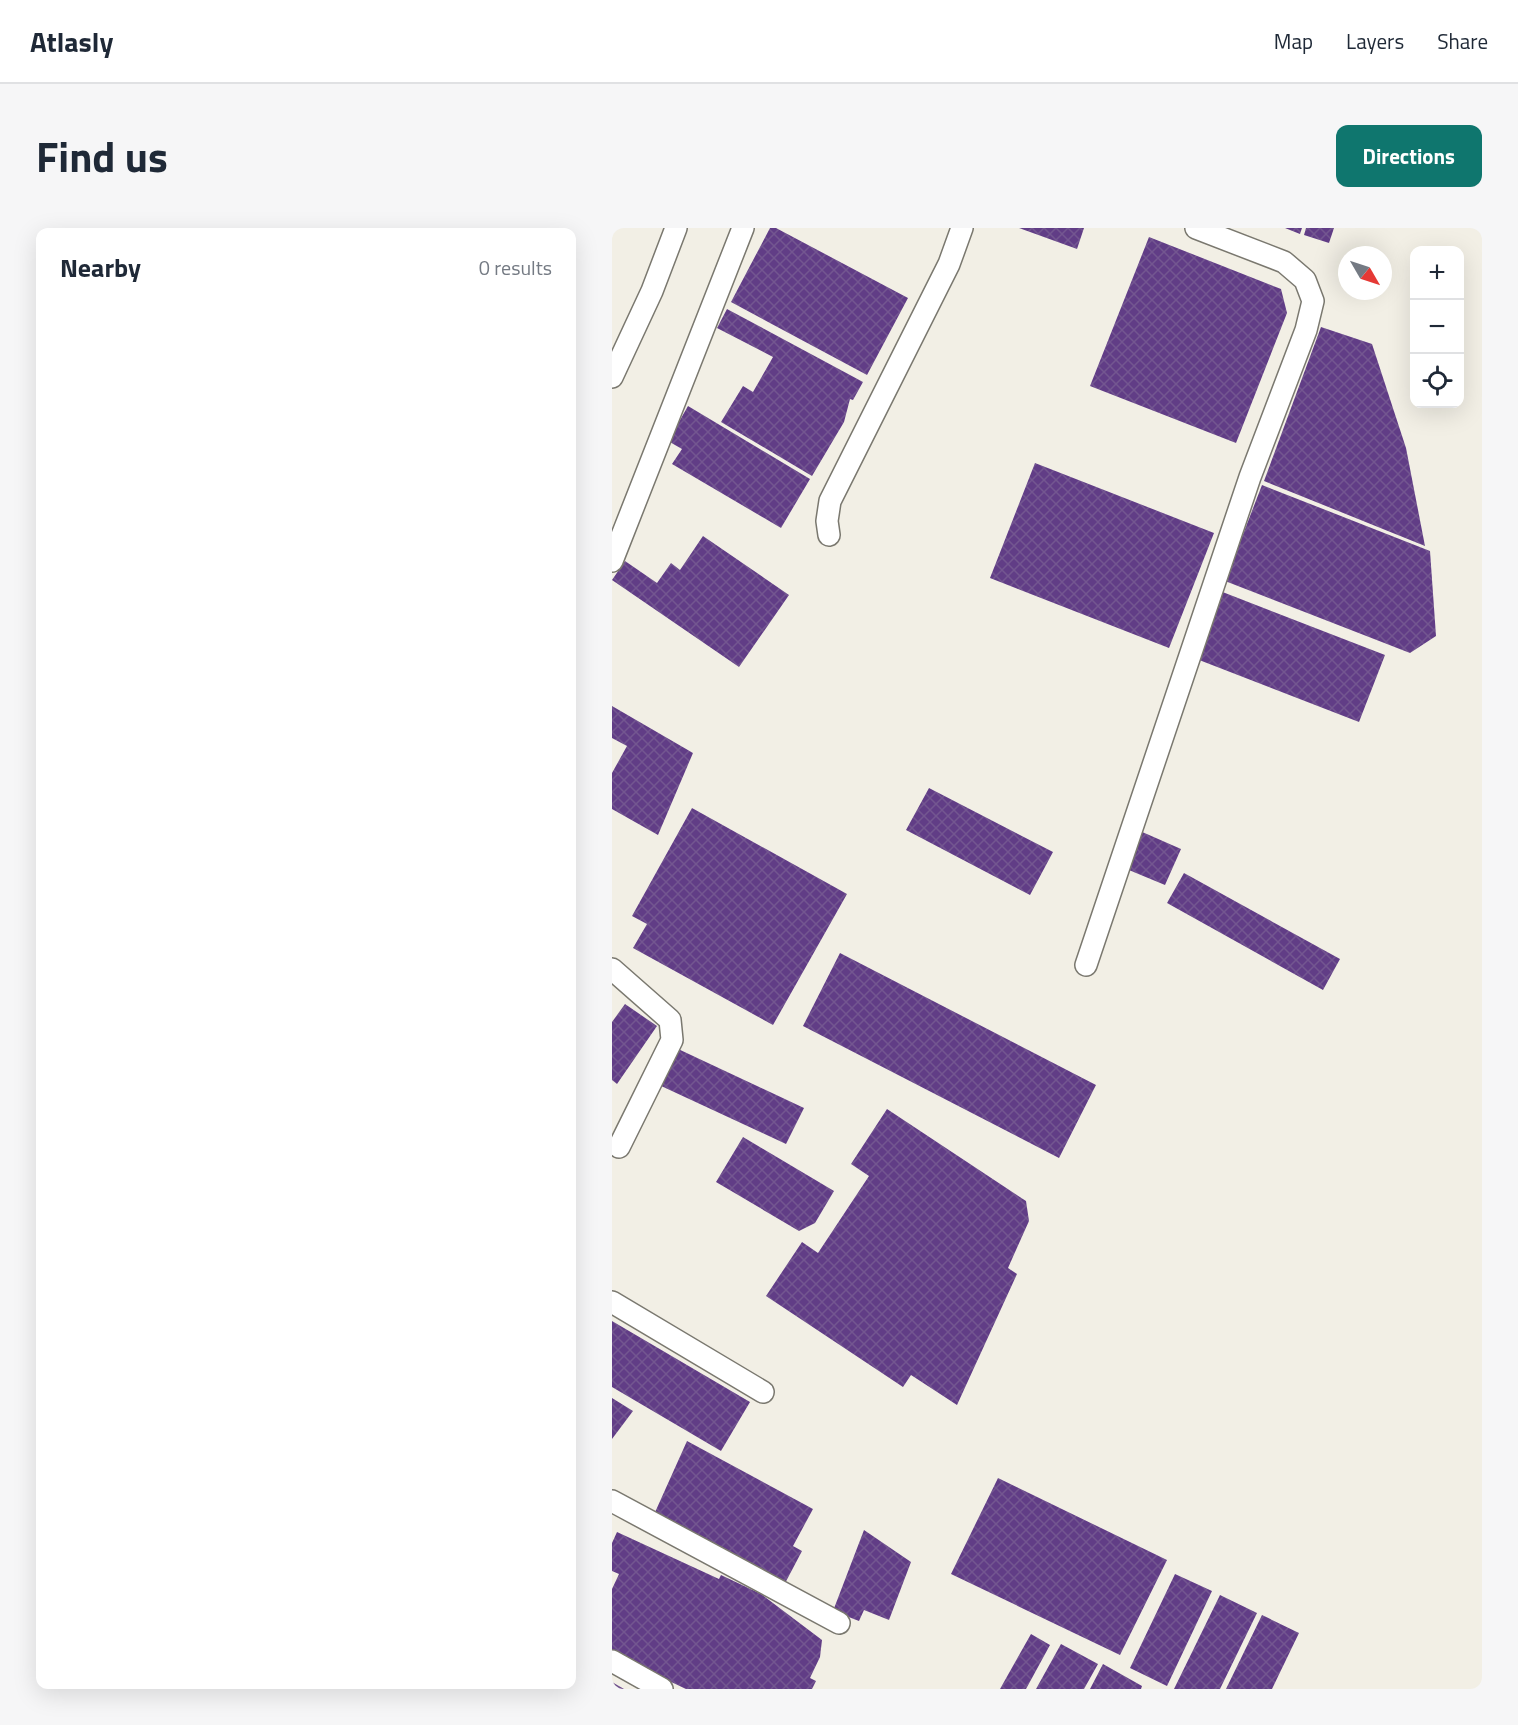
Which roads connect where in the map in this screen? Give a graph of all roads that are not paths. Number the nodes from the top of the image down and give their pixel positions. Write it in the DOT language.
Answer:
graph roads {
  1 [pos="675,228"];
  2 [pos="742,228"];
  3 [pos="962,228"];
  4 [pos="1196,228"];
  5 [pos="612,377"];
  6 [pos="829,535"];
  7 [pos="612,561"];
  8 [pos="1086,964"];
  9 [pos="612,969"];
  10 [pos="619,1147"];
  11 [pos="612,1302"];
  12 [pos="764,1392"];
  13 [pos="612,1501"];
  14 [pos="839,1623"];
  15 [pos="612,1661"];
  16 [pos="662,1689"];
  1 -- 5 [label="street"];
  2 -- 7 [label="street"];
  3 -- 6 [label="street"];
  4 -- 8 [label="street"];
  9 -- 10 [label="street"];
  11 -- 12 [label="street"];
  13 -- 14 [label="street"];
  15 -- 16 [label="street"];
}
